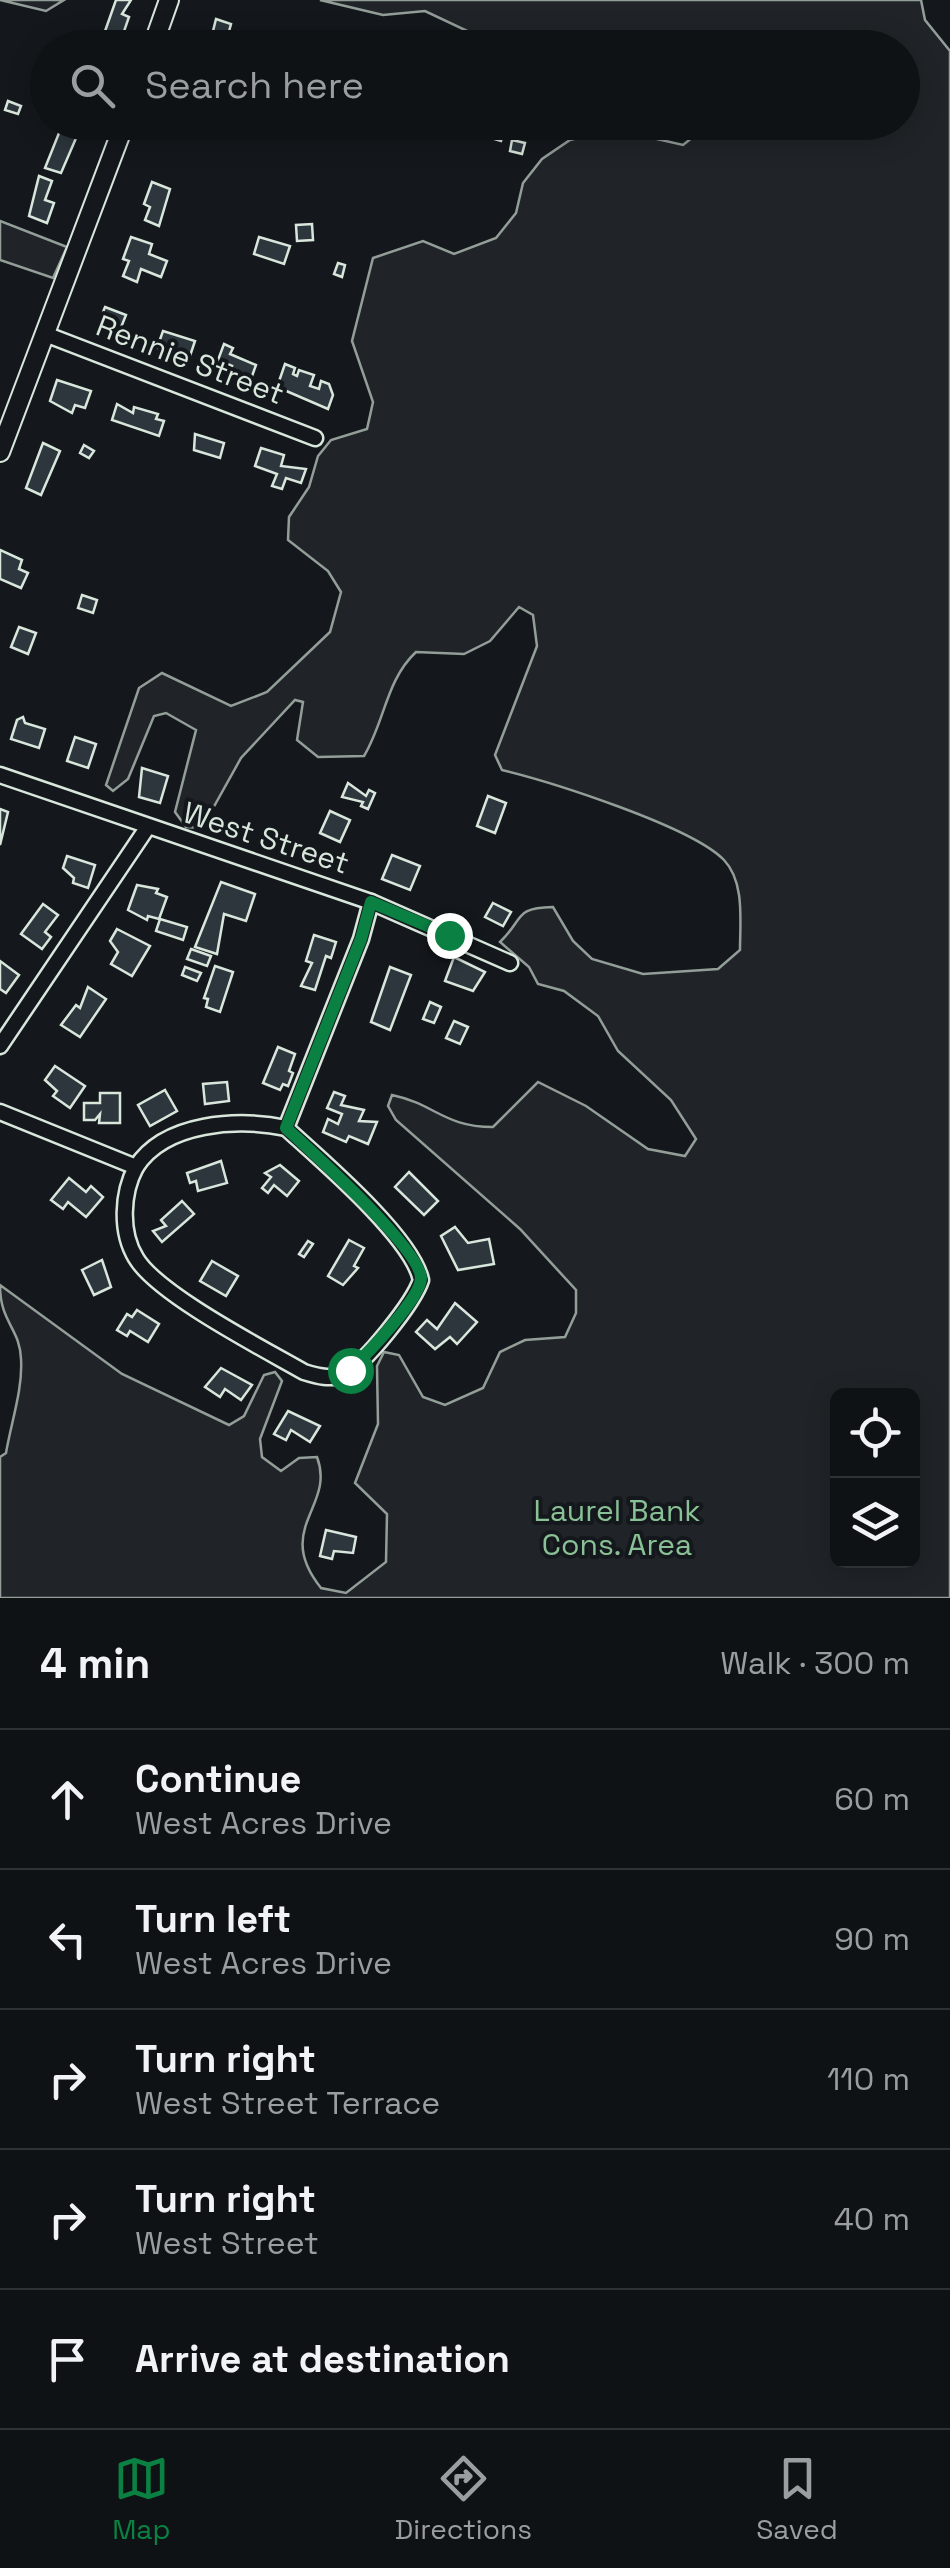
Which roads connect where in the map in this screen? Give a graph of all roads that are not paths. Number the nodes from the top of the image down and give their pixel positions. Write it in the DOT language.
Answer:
graph roads {
  1 [pos="169,0"];
  2 [pos="158,30"];
  3 [pos="118,140"];
  4 [pos="46,334"];
  5 [pos="315,438"];
  6 [pos="0,452"];
  7 [pos="0,775"];
  8 [pos="147,828"];
  9 [pos="371,902"];
  10 [pos="510,963"];
  11 [pos="0,1046"];
  12 [pos="0,1112"];
  13 [pos="286,1128"];
  14 [pos="136,1167"];
  1 -- 2 [label="street"];
  3 -- 4 [label="street"];
  4 -- 5 [label="street, Rennie Street"];
  4 -- 6 [label="street"];
  7 -- 8 [label="street, West Street"];
  8 -- 9 [label="street, West Street"];
  8 -- 11 [label="street"];
  9 -- 10 [label="street, West Street"];
  9 -- 13 [label="street"];
  12 -- 14 [label="street"];
  13 -- 14 [label="street"];
  13 -- 14 [label="street"];
}
